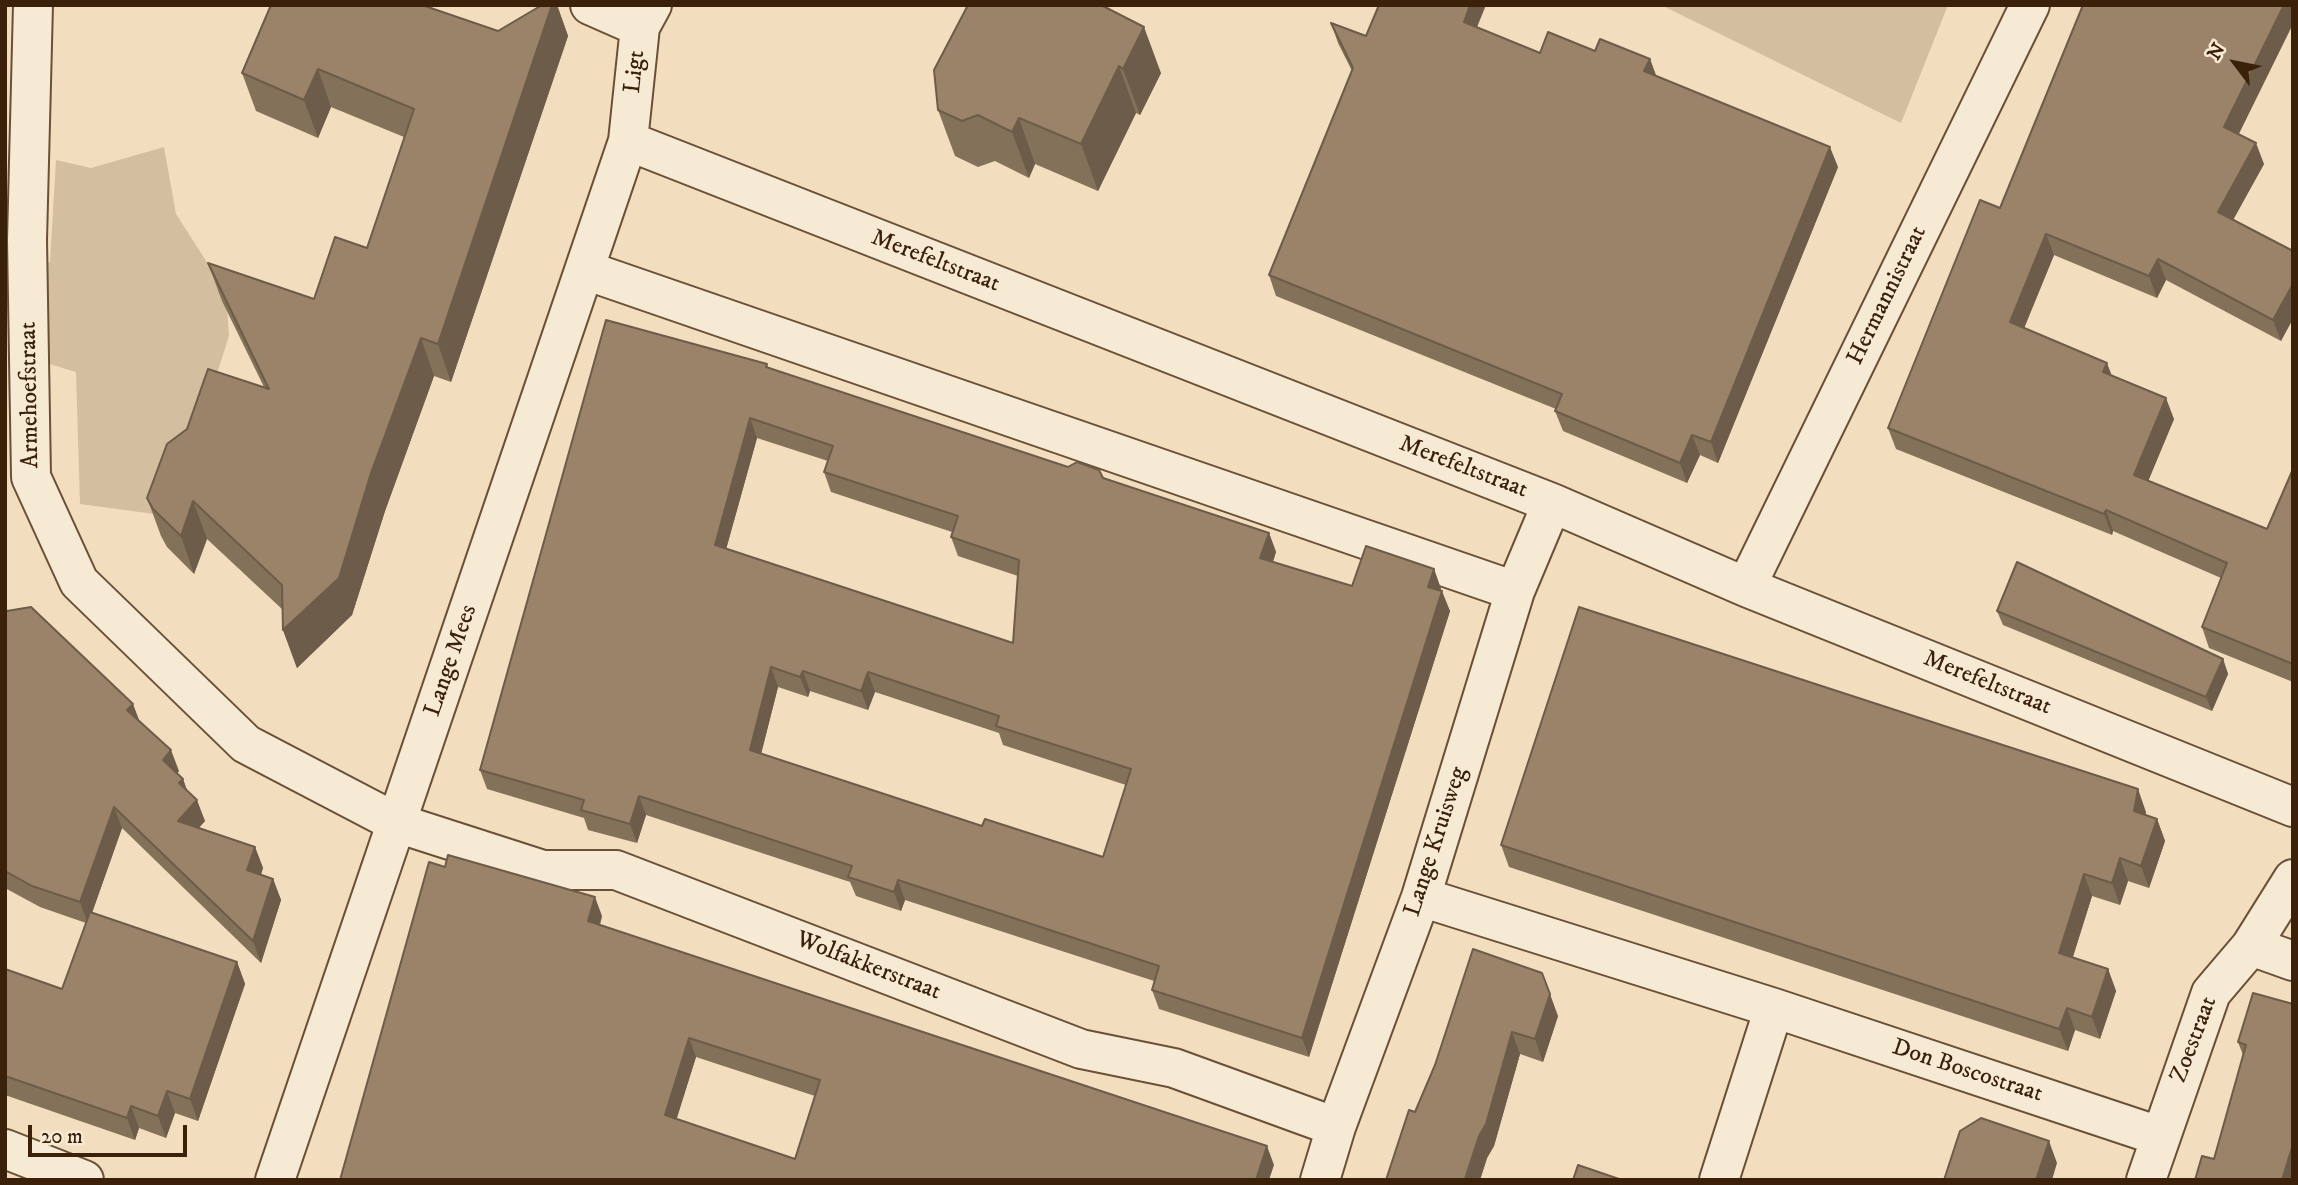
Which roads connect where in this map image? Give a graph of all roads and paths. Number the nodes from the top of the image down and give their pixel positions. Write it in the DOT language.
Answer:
graph roads {
  1 [pos="33,5"];
  2 [pos="590,5"];
  3 [pos="2030,5"];
  4 [pos="646,16"];
  5 [pos="628,141"];
  6 [pos="16,239"];
  7 [pos="585,270"];
  8 [pos="1552,503"];
  9 [pos="1746,587"];
  10 [pos="1515,591"];
  11 [pos="2293,807"];
  12 [pos="397,823"];
  13 [pos="2293,879"];
  14 [pos="1422,897"];
  15 [pos="2251,946"];
  16 [pos="2293,961"];
  17 [pos="1774,1008"];
  18 [pos="1336,1127"];
  19 [pos="2159,1136"];
  20 [pos="5,1149"];
  21 [pos="84,1180"];
  22 [pos="275,1180"];
  23 [pos="1320,1180"];
  24 [pos="1719,1180"];
  25 [pos="2146,1180"];
  1 -- 6 [label="street, Armehoefstraat"];
  2 -- 4 [label="street"];
  3 -- 9 [label="street, Hermannistraat"];
  4 -- 5 [label="street, Ligt"];
  5 -- 7 [label="street, Lange Mees"];
  5 -- 8 [label="street, Merefeltstraat"];
  6 -- 12 [label="street, Armehoefstraat"];
  7 -- 10 [label="street"];
  7 -- 12 [label="street, Lange Mees"];
  8 -- 9 [label="street, Merefeltstraat"];
  8 -- 10 [label="street, Lange Kruisweg"];
  9 -- 11 [label="street, Merefeltstraat"];
  10 -- 14 [label="street, Lange Kruisweg"];
  12 -- 18 [label="street, Wolfakkerstraat"];
  12 -- 22 [label="street, Lange Mees"];
  13 -- 15 [label="street, Zoestraat"];
  14 -- 17 [label="street, Don Boscostraat"];
  14 -- 18 [label="street, Lange Kruisweg"];
  15 -- 16 [label="street"];
  15 -- 19 [label="street, Zoestraat"];
  17 -- 19 [label="street, Don Boscostraat"];
  17 -- 24 [label="street"];
  18 -- 23 [label="street, Lange Kruisweg"];
  19 -- 25 [label="street, Zoestraat"];
  20 -- 21 [label="street"];
}
